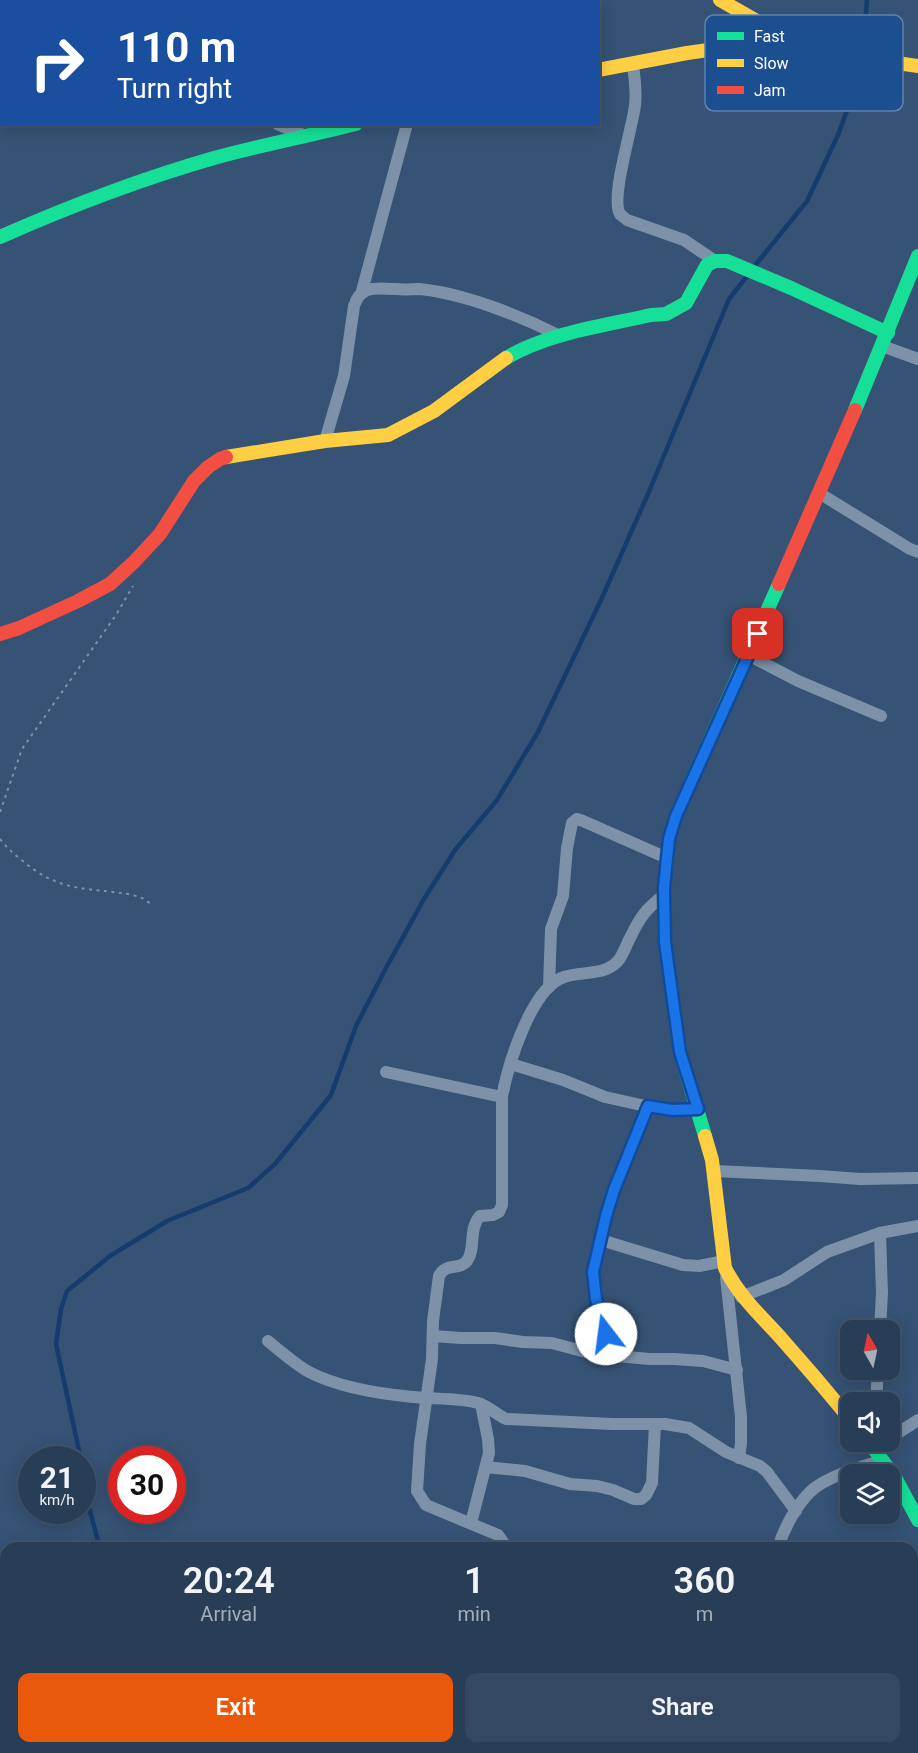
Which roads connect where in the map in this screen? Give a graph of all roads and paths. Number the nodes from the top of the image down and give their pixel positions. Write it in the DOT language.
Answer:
graph roads {
  1 [pos="720,0"];
  2 [pos="747,15"];
  3 [pos="705,51"];
  4 [pos="633,63"];
  5 [pos="903,64"];
  6 [pos="918,66"];
  7 [pos="600,70"];
  8 [pos="282,126"];
  9 [pos="348,126"];
  10 [pos="406,126"];
  11 [pos="305,136"];
  12 [pos="0,237"];
  13 [pos="918,256"];
  14 [pos="721,261"];
  15 [pos="362,291"];
  16 [pos="888,333"];
  17 [pos="560,336"];
  18 [pos="882,346"];
  19 [pos="918,359"];
  20 [pos="325,441"];
  21 [pos="819,493"];
  22 [pos="918,552"];
  23 [pos="137,579"];
  24 [pos="0,634"];
  25 [pos="748,656"];
  26 [pos="882,716"];
  27 [pos="0,812"];
  28 [pos="0,840"];
  29 [pos="667,858"];
  30 [pos="664,895"];
  31 [pos="151,904"];
  32 [pos="549,987"];
  33 [pos="511,1064"];
  34 [pos="386,1072"];
  35 [pos="502,1097"];
  36 [pos="648,1106"];
  37 [pos="698,1109"];
  38 [pos="714,1171"];
  39 [pos="918,1178"];
  40 [pos="918,1226"];
  41 [pos="880,1233"];
  42 [pos="601,1240"];
  43 [pos="725,1265"];
  44 [pos="741,1297"];
  45 [pos="881,1320"];
  46 [pos="433,1336"];
  47 [pos="268,1341"];
  48 [pos="602,1353"];
  49 [pos="737,1370"];
  50 [pos="426,1398"];
  51 [pos="481,1404"];
  52 [pos="840,1407"];
  53 [pos="918,1420"];
  54 [pos="656,1424"];
  55 [pos="900,1432"];
  56 [pos="870,1452"];
  57 [pos="879,1452"];
  58 [pos="739,1458"];
  59 [pos="486,1467"];
  60 [pos="796,1511"];
  61 [pos="918,1520"];
  62 [pos="471,1523"];
  63 [pos="503,1542"];
  64 [pos="781,1542"];
  1 -- 2 [label="main road"];
  3 -- 4 [label="main road"];
  4 -- 7 [label="main road"];
  4 -- 14 [label="street"];
  5 -- 6 [label="main road"];
  8 -- 11 [label="street"];
  9 -- 11 [label="main road"];
  10 -- 15 [label="street"];
  11 -- 12 [label="main road"];
  13 -- 16 [label="main road"];
  14 -- 16 [label="main road"];
  14 -- 17 [label="main road"];
  15 -- 17 [label="street"];
  15 -- 20 [label="street"];
  16 -- 18 [label="main road"];
  17 -- 20 [label="main road"];
  18 -- 19 [label="street"];
  18 -- 21 [label="main road"];
  20 -- 24 [label="main road"];
  21 -- 22 [label="street"];
  21 -- 25 [label="main road"];
  23 -- 27 [label="path"];
  25 -- 26 [label="street"];
  25 -- 29 [label="main road"];
  28 -- 31 [label="path"];
  29 -- 30 [label="main road"];
  29 -- 32 [label="street"];
  30 -- 32 [label="street"];
  30 -- 37 [label="main road"];
  32 -- 33 [label="street"];
  33 -- 35 [label="street"];
  33 -- 36 [label="street"];
  34 -- 35 [label="street"];
  35 -- 46 [label="street"];
  36 -- 37 [label="street"];
  36 -- 42 [label="street"];
  37 -- 38 [label="main road"];
  38 -- 39 [label="street"];
  38 -- 43 [label="main road"];
  40 -- 41 [label="street"];
  41 -- 44 [label="street"];
  41 -- 45 [label="street"];
  42 -- 43 [label="street"];
  42 -- 48 [label="street"];
  43 -- 44 [label="main road"];
  43 -- 49 [label="street"];
  44 -- 52 [label="main road"];
  46 -- 48 [label="street"];
  46 -- 50 [label="street"];
  47 -- 50 [label="street"];
  48 -- 49 [label="street"];
  49 -- 58 [label="street"];
  50 -- 51 [label="street"];
  50 -- 62 [label="street"];
  51 -- 54 [label="street"];
  51 -- 59 [label="street"];
  53 -- 55 [label="street"];
  54 -- 58 [label="street"];
  54 -- 59 [label="street"];
  56 -- 60 [label="street"];
  57 -- 61 [label="main road"];
  58 -- 60 [label="street"];
  59 -- 62 [label="street"];
  60 -- 64 [label="street"];
  62 -- 63 [label="street"];
}
